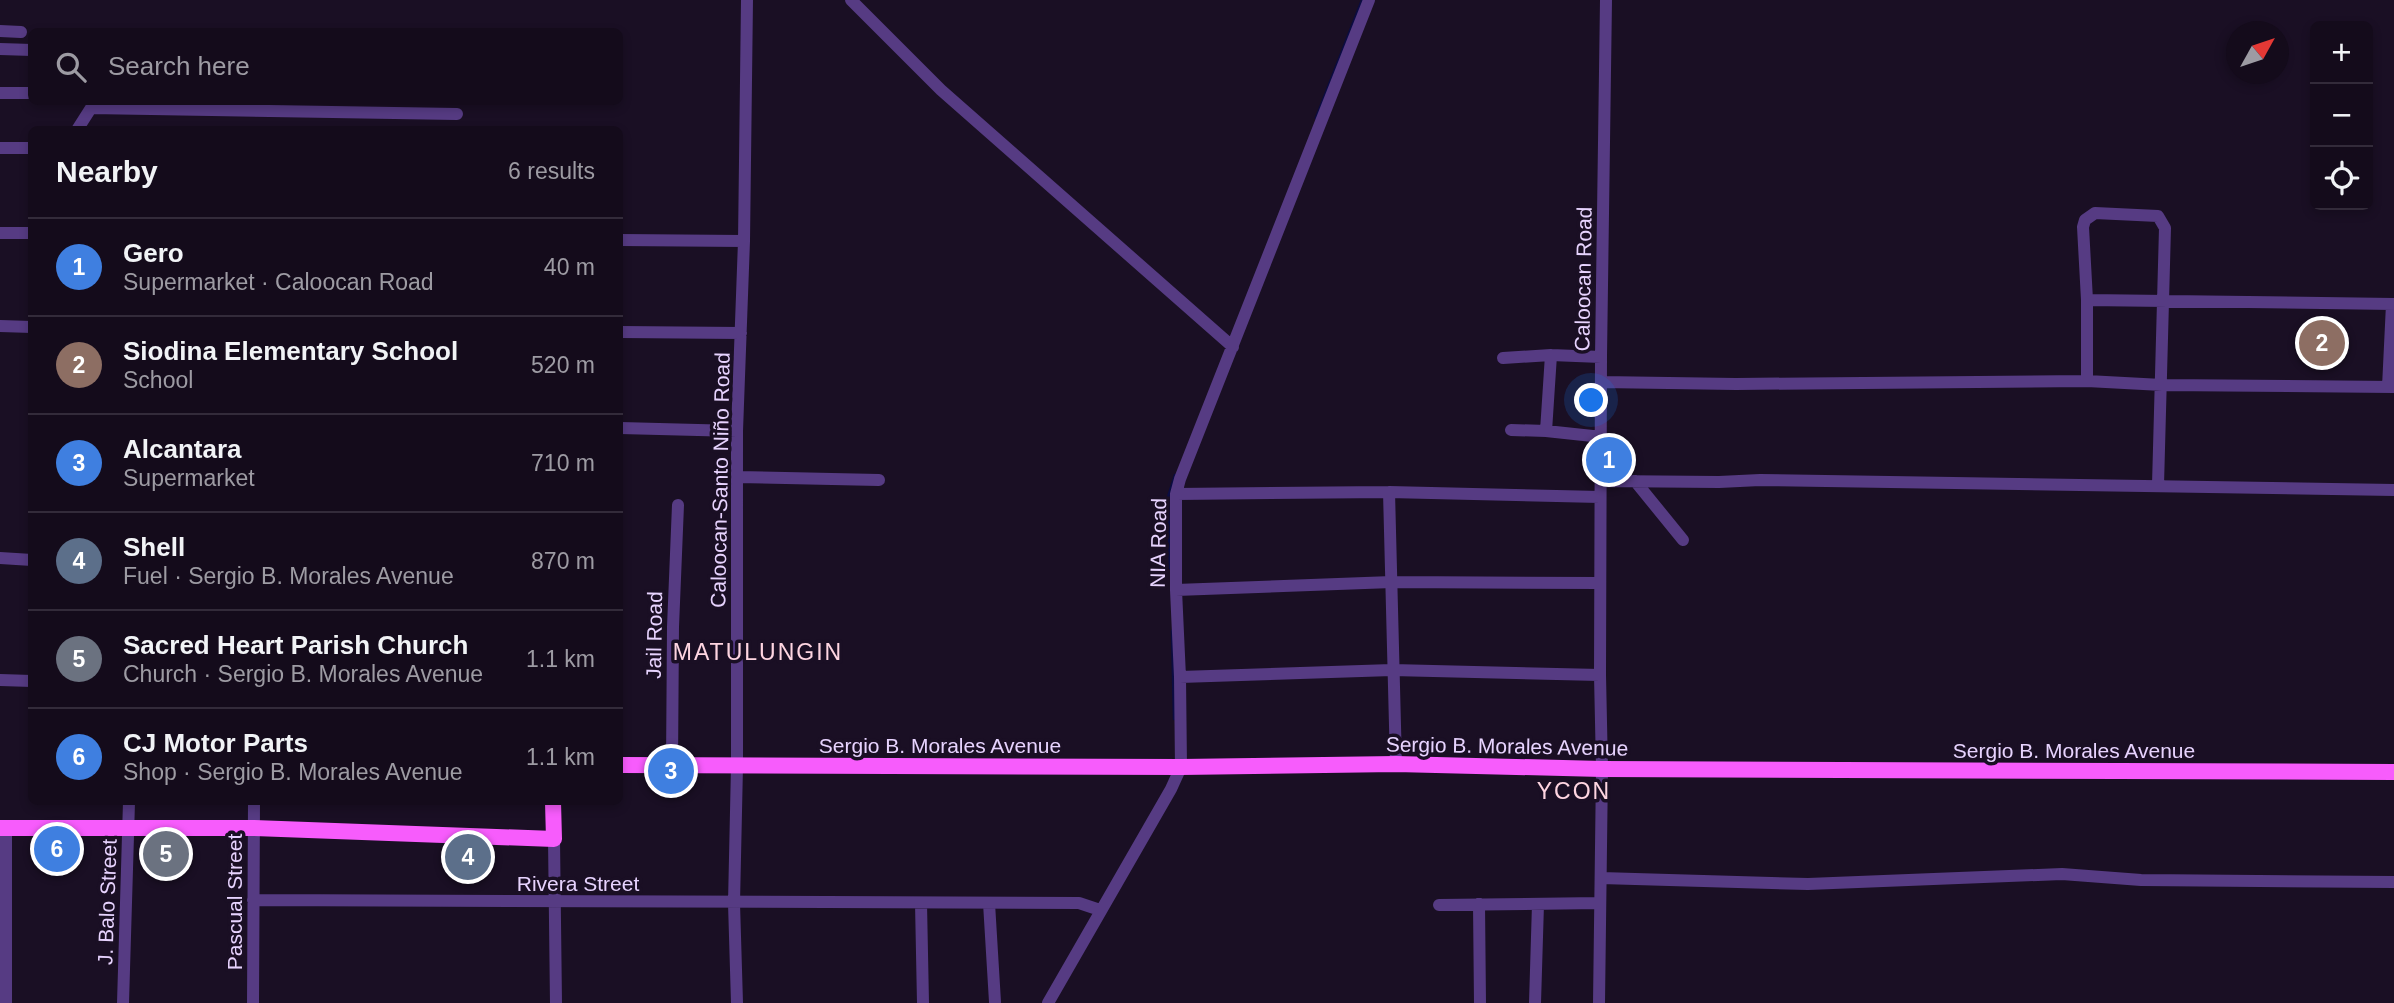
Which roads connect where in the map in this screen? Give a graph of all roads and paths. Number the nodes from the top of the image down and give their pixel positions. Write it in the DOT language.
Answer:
graph roads {
  1 [pos="747,0"];
  2 [pos="851,0"];
  3 [pos="1369,0"];
  4 [pos="1606,0"];
  5 [pos="0,31"];
  6 [pos="21,32"];
  7 [pos="0,49"];
  8 [pos="28,50"];
  9 [pos="0,93"];
  10 [pos="28,93"];
  11 [pos="457,114"];
  12 [pos="79,126"];
  13 [pos="0,148"];
  14 [pos="28,148"];
  15 [pos="0,233"];
  16 [pos="28,233"];
  17 [pos="623,240"];
  18 [pos="744,241"];
  19 [pos="2087,300"];
  20 [pos="2165,302"];
  21 [pos="2393,304"];
  22 [pos="0,326"];
  23 [pos="28,327"];
  24 [pos="623,332"];
  25 [pos="741,333"];
  26 [pos="1233,347"];
  27 [pos="1551,355"];
  28 [pos="1601,357"];
  29 [pos="1503,358"];
  30 [pos="2087,380"];
  31 [pos="1601,382"];
  32 [pos="2162,385"];
  33 [pos="2391,387"];
  34 [pos="623,428"];
  35 [pos="1511,430"];
  36 [pos="737,431"];
  37 [pos="1546,431"];
  38 [pos="1602,437"];
  39 [pos="737,477"];
  40 [pos="879,480"];
  41 [pos="1602,481"];
  42 [pos="1635,481"];
  43 [pos="2158,485"];
  44 [pos="2394,489"];
  45 [pos="1389,492"];
  46 [pos="1176,494"];
  47 [pos="1600,497"];
  48 [pos="678,505"];
  49 [pos="1683,540"];
  50 [pos="0,558"];
  51 [pos="28,560"];
  52 [pos="1392,582"];
  53 [pos="1600,583"];
  54 [pos="1175,590"];
  55 [pos="1392,670"];
  56 [pos="1600,675"];
  57 [pos="1180,677"];
  58 [pos="0,680"];
  59 [pos="28,681"];
  60 [pos="1396,764"];
  61 [pos="623,765"];
  62 [pos="672,765"];
  63 [pos="737,766"];
  64 [pos="1181,767"];
  65 [pos="1602,769"];
  66 [pos="2394,772"];
  67 [pos="129,805"];
  68 [pos="254,805"];
  69 [pos="553,805"];
  70 [pos="3,828"];
  71 [pos="128,828"];
  72 [pos="254,828"];
  73 [pos="554,839"];
  74 [pos="1601,878"];
  75 [pos="2394,881"];
  76 [pos="253,900"];
  77 [pos="555,902"];
  78 [pos="734,903"];
  79 [pos="920,903"];
  80 [pos="989,903"];
  81 [pos="1600,903"];
  82 [pos="1479,904"];
  83 [pos="1538,904"];
  84 [pos="1439,905"];
  85 [pos="1096,908"];
  86 [pos="995,1002"];
  87 [pos="6,1003"];
  88 [pos="123,1003"];
  89 [pos="253,1003"];
  90 [pos="556,1003"];
  91 [pos="737,1003"];
  92 [pos="923,1003"];
  93 [pos="1048,1003"];
  94 [pos="1480,1003"];
  95 [pos="1535,1003"];
  96 [pos="1598,1003"];
  1 -- 18 [label="street, Caloocan-Santo Niño Road"];
  2 -- 26 [label="street"];
  3 -- 26 [label="street, NIA Road"];
  4 -- 28 [label="street, Caloocan Road"];
  5 -- 6 [label="street"];
  7 -- 8 [label="street"];
  9 -- 10 [label="street"];
  11 -- 12 [label="street"];
  13 -- 14 [label="street"];
  15 -- 16 [label="street"];
  17 -- 18 [label="street"];
  18 -- 25 [label="street, Caloocan-Santo Niño Road"];
  19 -- 20 [label="street"];
  19 -- 20 [label="street"];
  19 -- 30 [label="street"];
  20 -- 21 [label="street"];
  20 -- 32 [label="street"];
  21 -- 33 [label="street"];
  22 -- 23 [label="street"];
  24 -- 25 [label="street"];
  25 -- 36 [label="street, Caloocan-Santo Niño Road"];
  26 -- 46 [label="street, NIA Road"];
  27 -- 28 [label="street"];
  27 -- 29 [label="street"];
  27 -- 37 [label="street"];
  28 -- 31 [label="street, Caloocan Road"];
  30 -- 31 [label="street"];
  30 -- 32 [label="street"];
  31 -- 38 [label="street, Caloocan Road"];
  32 -- 33 [label="street"];
  32 -- 43 [label="street"];
  34 -- 36 [label="street"];
  35 -- 37 [label="street"];
  36 -- 39 [label="street, Caloocan-Santo Niño Road"];
  37 -- 38 [label="street"];
  38 -- 41 [label="street, Caloocan Road"];
  39 -- 40 [label="street"];
  39 -- 63 [label="street, Caloocan-Santo Niño Road"];
  41 -- 42 [label="street"];
  41 -- 47 [label="street, Caloocan Road"];
  42 -- 43 [label="street"];
  42 -- 49 [label="street"];
  43 -- 44 [label="street"];
  45 -- 46 [label="street"];
  45 -- 47 [label="street"];
  45 -- 52 [label="street"];
  46 -- 54 [label="street, NIA Road"];
  47 -- 53 [label="street, Caloocan Road"];
  48 -- 62 [label="street, Jail Road"];
  50 -- 51 [label="street"];
  52 -- 53 [label="street"];
  52 -- 54 [label="street"];
  52 -- 55 [label="street"];
  53 -- 56 [label="street, Caloocan Road"];
  54 -- 57 [label="street, NIA Road"];
  55 -- 56 [label="street"];
  55 -- 57 [label="street"];
  55 -- 60 [label="street"];
  56 -- 65 [label="street, Caloocan Road"];
  57 -- 64 [label="street, NIA Road"];
  58 -- 59 [label="street"];
  60 -- 64 [label="main road, Sergio B. Morales Avenue"];
  60 -- 65 [label="main road, Sergio B. Morales Avenue"];
  61 -- 62 [label="main road, Sergio B. Morales Avenue"];
  62 -- 63 [label="main road, Sergio B. Morales Avenue"];
  63 -- 64 [label="main road, Sergio B. Morales Avenue"];
  63 -- 78 [label="street, Caloocan-Santo Niño Road"];
  64 -- 85 [label="street, NIA Road"];
  65 -- 66 [label="main road, Sergio B. Morales Avenue"];
  65 -- 74 [label="street, Caloocan Road"];
  67 -- 71 [label="street, J. Balo Street"];
  68 -- 72 [label="street, Pascual Street"];
  69 -- 73 [label="main road"];
  70 -- 71 [label="main road"];
  70 -- 87 [label="street"];
  71 -- 72 [label="main road"];
  71 -- 88 [label="street, J. Balo Street"];
  72 -- 73 [label="main road"];
  72 -- 76 [label="street, Pascual Street"];
  73 -- 77 [label="street"];
  74 -- 75 [label="street"];
  74 -- 81 [label="street, Caloocan Road"];
  76 -- 77 [label="street, Rivera Street"];
  76 -- 89 [label="street, Pascual Street"];
  77 -- 78 [label="street, Rivera Street"];
  77 -- 90 [label="street"];
  78 -- 79 [label="street, Rivera Street"];
  78 -- 91 [label="street, Caloocan-Santo Niño Road"];
  79 -- 80 [label="street, Rivera Street"];
  79 -- 92 [label="street"];
  80 -- 85 [label="street, Rivera Street"];
  80 -- 86 [label="street"];
  81 -- 83 [label="street"];
  81 -- 96 [label="street, Caloocan Road"];
  82 -- 83 [label="street"];
  82 -- 84 [label="street"];
  82 -- 94 [label="street"];
  83 -- 95 [label="street"];
  85 -- 93 [label="street, NIA Road"];
}
